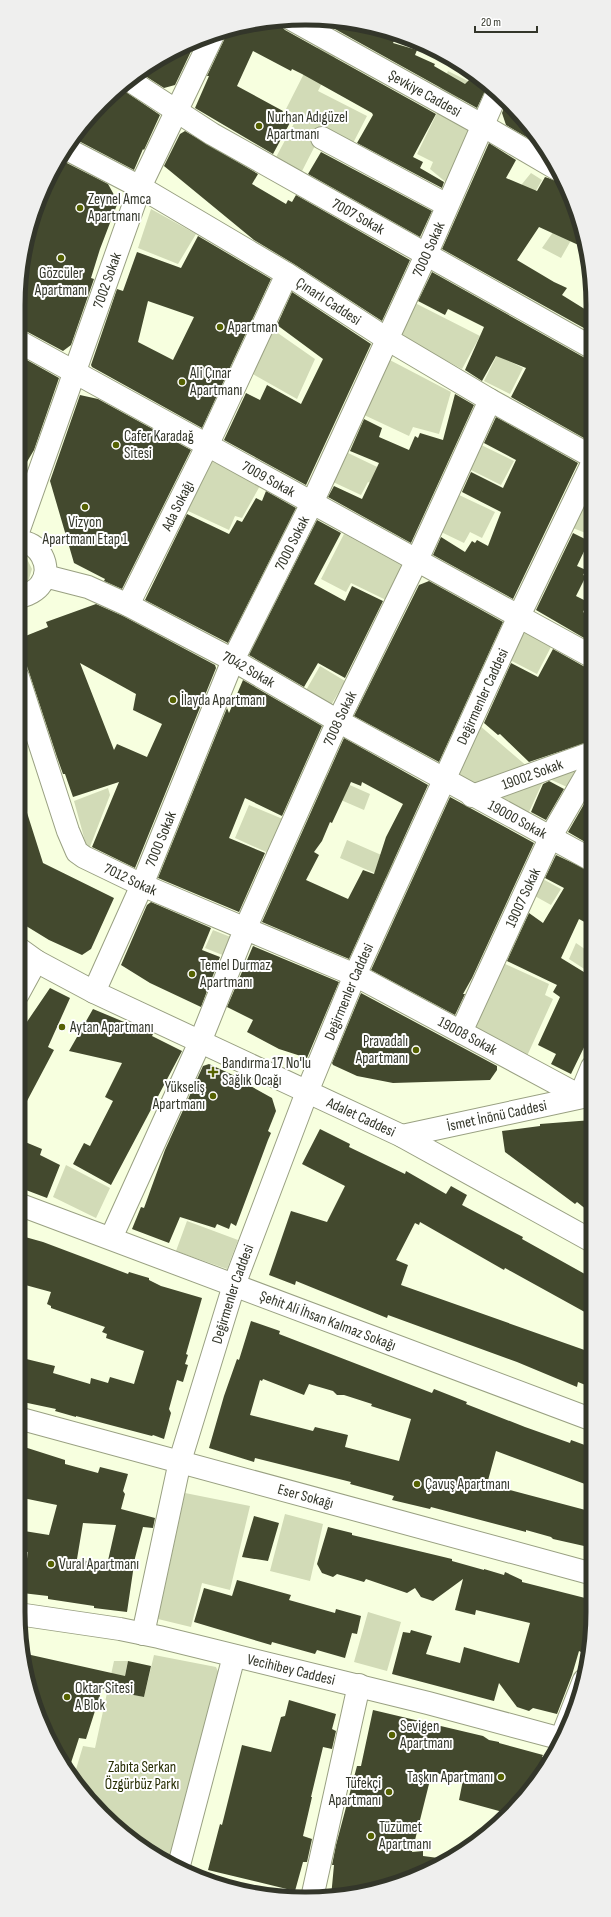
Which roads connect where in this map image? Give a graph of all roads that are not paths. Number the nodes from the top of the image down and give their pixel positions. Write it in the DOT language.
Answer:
graph roads {
  1 [pos="301,25"];
  2 [pos="210,42"];
  3 [pos="134,83"];
  4 [pos="494,99"];
  5 [pos="177,110"];
  6 [pos="482,125"];
  7 [pos="322,138"];
  8 [pos="71,151"];
  9 [pos="547,163"];
  10 [pos="140,187"];
  11 [pos="447,205"];
  12 [pos="426,255"];
  13 [pos="287,274"];
  14 [pos="387,339"];
  15 [pos="586,344"];
  16 [pos="25,345"];
  17 [pos="74,370"];
  18 [pos="490,400"];
  19 [pos="207,446"];
  20 [pos="586,453"];
  21 [pos="586,476"];
  22 [pos="312,503"];
  23 [pos="25,512"];
  24 [pos="25,543"];
  25 [pos="417,560"];
  26 [pos="45,576"];
  27 [pos="25,595"];
  28 [pos="128,605"];
  29 [pos="519,616"];
  30 [pos="586,653"];
  31 [pos="233,660"];
  32 [pos="25,698"];
  33 [pos="338,721"];
  34 [pos="586,754"];
  35 [pos="586,776"];
  36 [pos="444,780"];
  37 [pos="472,796"];
  38 [pos="551,836"];
  39 [pos="586,856"];
  40 [pos="142,885"];
  41 [pos="246,927"];
  42 [pos="25,953"];
  43 [pos="36,962"];
  44 [pos="355,975"];
  45 [pos="25,982"];
  46 [pos="94,992"];
  47 [pos="461,1032"];
  48 [pos="200,1042"];
  49 [pos="308,1092"];
  50 [pos="586,1095"];
  51 [pos="402,1136"];
  52 [pos="25,1207"];
  53 [pos="111,1238"];
  54 [pos="586,1239"];
  55 [pos="234,1285"];
  56 [pos="586,1417"];
  57 [pos="25,1420"];
  58 [pos="180,1461"];
  59 [pos="586,1572"];
  60 [pos="25,1615"];
  61 [pos="143,1634"];
  62 [pos="234,1656"];
  63 [pos="359,1685"];
  64 [pos="556,1738"];
  65 [pos="180,1862"];
  66 [pos="313,1892"];
  1 -- 6 [label="street, Şevkiye Caddesi"];
  2 -- 5 [label="street, 7002 Sokak"];
  3 -- 5 [label="street, 7007 Sokak"];
  4 -- 6 [label="street, 7000 Sokak"];
  5 -- 10 [label="street, 7002 Sokak"];
  5 -- 12 [label="street, 7007 Sokak"];
  6 -- 9 [label="street, Şevkiye Caddesi"];
  6 -- 11 [label="street, 7000 Sokak"];
  7 -- 11 [label="street"];
  8 -- 10 [label="street, Çınarlı Caddesi"];
  10 -- 13 [label="street, Çınarlı Caddesi"];
  10 -- 17 [label="street, 7002 Sokak"];
  11 -- 12 [label="street, 7000 Sokak"];
  12 -- 14 [label="street, 7000 Sokak"];
  12 -- 15 [label="street, 7007 Sokak"];
  13 -- 14 [label="street, Çınarlı Caddesi"];
  13 -- 19 [label="street, Ada Sokağı"];
  14 -- 18 [label="street, Çınarlı Caddesi"];
  14 -- 22 [label="street, 7000 Sokak"];
  16 -- 17 [label="street, 7009 Sokak"];
  17 -- 19 [label="street, 7009 Sokak"];
  17 -- 23 [label="street, 7002 Sokak"];
  18 -- 20 [label="street, Çınarlı Caddesi"];
  18 -- 25 [label="street, 7008 Sokak"];
  19 -- 22 [label="street, 7009 Sokak"];
  19 -- 28 [label="street, Ada Sokağı"];
  21 -- 29 [label="street, Değirmenler Caddesi"];
  22 -- 25 [label="street, 7009 Sokak"];
  22 -- 31 [label="street, 7000 Sokak"];
  24 -- 26 [label="street"];
  25 -- 29 [label="street, 7009 Sokak"];
  25 -- 33 [label="street, 7008 Sokak"];
  26 -- 27 [label="street"];
  26 -- 28 [label="street, 7042 Sokak"];
  28 -- 31 [label="street, 7042 Sokak"];
  29 -- 30 [label="street, 7009 Sokak"];
  29 -- 36 [label="street, Değirmenler Caddesi"];
  31 -- 33 [label="street, 7042 Sokak"];
  31 -- 40 [label="street, 7000 Sokak"];
  32 -- 40 [label="street, 7012 Sokak"];
  33 -- 36 [label="street, 7042 Sokak"];
  33 -- 41 [label="street, 7008 Sokak"];
  34 -- 37 [label="street, 19002 Sokak"];
  35 -- 38 [label="street, 19007 Sokak"];
  36 -- 37 [label="street, 19000 Sokak"];
  36 -- 44 [label="street, Değirmenler Caddesi"];
  37 -- 38 [label="street, 19000 Sokak"];
  38 -- 39 [label="street, 19000 Sokak"];
  38 -- 47 [label="street, 19007 Sokak"];
  40 -- 41 [label="street, 7012 Sokak"];
  40 -- 46 [label="street, 7000 Sokak"];
  41 -- 44 [label="street, 7012 Sokak"];
  41 -- 48 [label="street, 7008 Sokak"];
  42 -- 43 [label="street, Adalet Caddesi"];
  43 -- 45 [label="street"];
  43 -- 46 [label="street, Adalet Caddesi"];
  44 -- 47 [label="street, 19008 Sokak"];
  44 -- 49 [label="street, Değirmenler Caddesi"];
  46 -- 48 [label="street, Adalet Caddesi"];
  47 -- 50 [label="street, 19008 Sokak"];
  48 -- 49 [label="street, Adalet Caddesi"];
  48 -- 53 [label="street, 7008 Sokak"];
  49 -- 51 [label="street, Adalet Caddesi"];
  49 -- 55 [label="street, Değirmenler Caddesi"];
  50 -- 51 [label="street, İsmet İnönü Caddesi"];
  51 -- 54 [label="street, Adalet Caddesi"];
  52 -- 53 [label="street, Şehit Ali İhsan Kalmaz Sokağı"];
  53 -- 55 [label="street, Şehit Ali İhsan Kalmaz Sokağı"];
  55 -- 56 [label="street, Şehit Ali İhsan Kalmaz Sokağı"];
  55 -- 58 [label="street, Değirmenler Caddesi"];
  57 -- 58 [label="street, Eser Sokağı"];
  58 -- 59 [label="street, Eser Sokağı"];
  58 -- 61 [label="street, Değirmenler Caddesi"];
  60 -- 61 [label="street, Vecihibey Caddesi"];
  61 -- 62 [label="street, Vecihibey Caddesi"];
  62 -- 63 [label="street, Vecihibey Caddesi"];
  62 -- 65 [label="street"];
  63 -- 64 [label="street, Vecihibey Caddesi"];
  63 -- 66 [label="street"];
}
